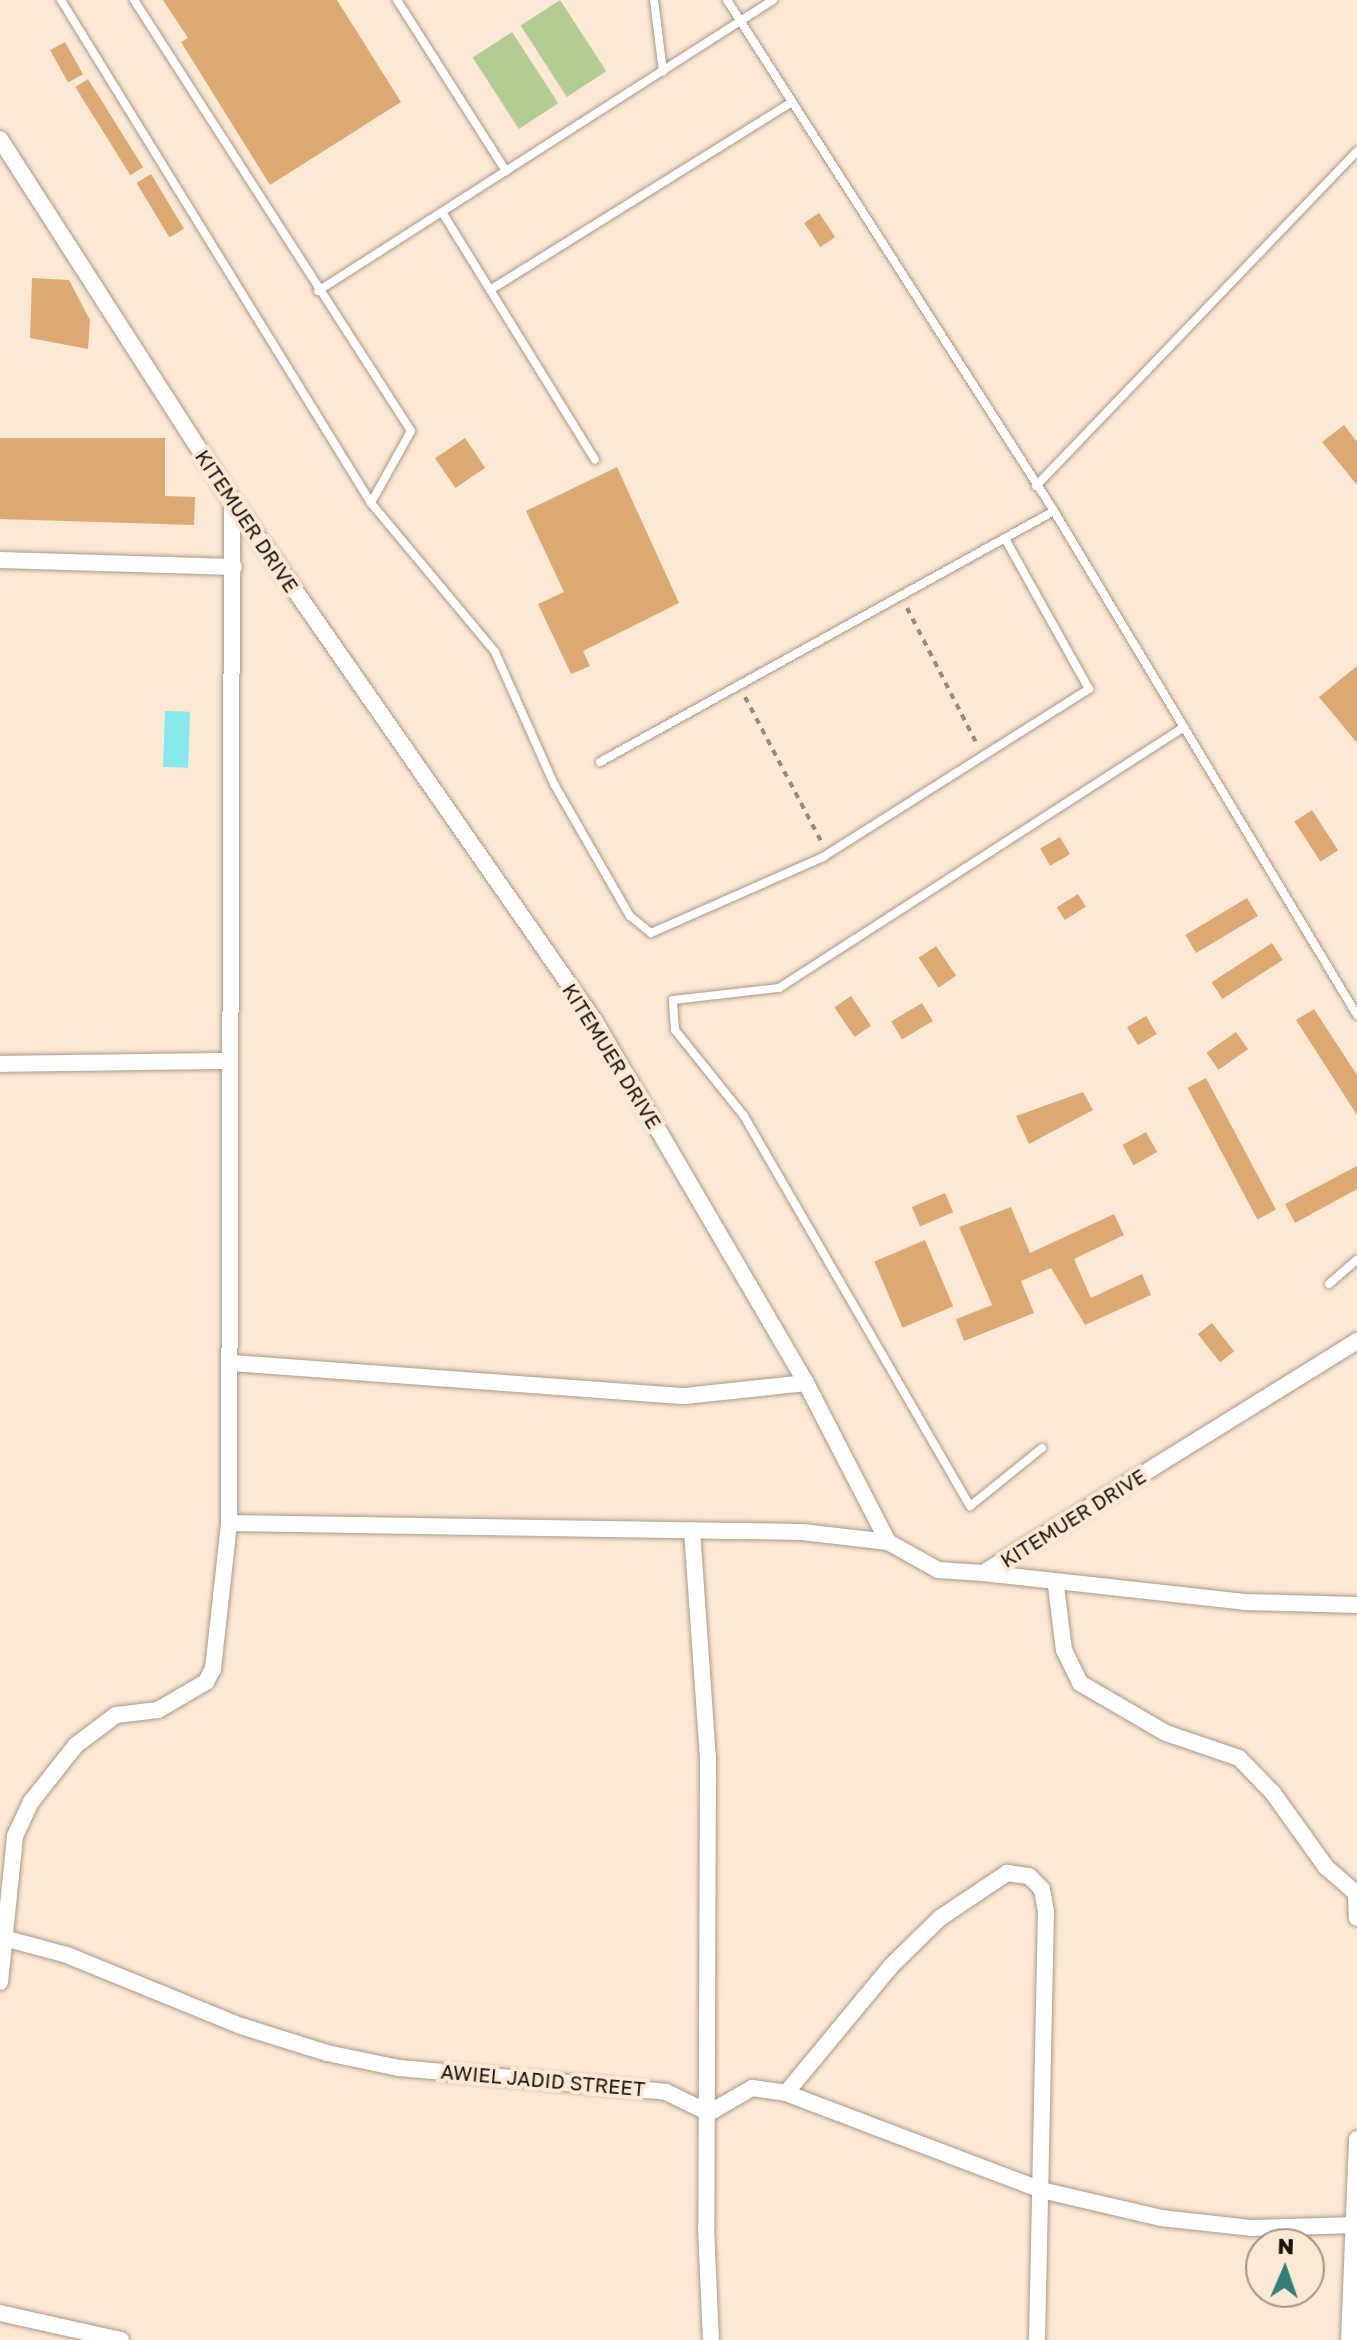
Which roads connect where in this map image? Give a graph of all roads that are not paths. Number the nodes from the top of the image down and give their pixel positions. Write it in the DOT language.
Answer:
graph roads {
  1 [pos="61,0"];
  2 [pos="134,0"];
  3 [pos="397,0"];
  4 [pos="654,0"];
  5 [pos="727,0"];
  6 [pos="773,0"];
  7 [pos="740,21"];
  8 [pos="663,71"];
  9 [pos="792,102"];
  10 [pos="0,139"];
  11 [pos="1357,151"];
  12 [pos="506,171"];
  13 [pos="442,212"];
  14 [pos="490,290"];
  15 [pos="318,291"];
  16 [pos="595,460"];
  17 [pos="1036,486"];
  18 [pos="232,500"];
  19 [pos="371,503"];
  20 [pos="1054,511"];
  21 [pos="1005,539"];
  22 [pos="0,560"];
  23 [pos="234,567"];
  24 [pos="1183,728"];
  25 [pos="600,762"];
  26 [pos="1357,1015"];
  27 [pos="229,1061"];
  28 [pos="0,1064"];
  29 [pos="1357,1260"];
  30 [pos="1329,1284"];
  31 [pos="1357,1341"];
  32 [pos="232,1363"];
  33 [pos="806,1383"];
  34 [pos="1042,1448"];
  35 [pos="229,1523"];
  36 [pos="692,1530"];
  37 [pos="888,1542"];
  38 [pos="983,1573"];
  39 [pos="1056,1586"];
  40 [pos="1357,1605"];
  41 [pos="1356,1894"];
  42 [pos="1357,1918"];
  43 [pos="2,1937"];
  44 [pos="0,1982"];
  45 [pos="786,2093"];
  46 [pos="709,2113"];
  47 [pos="1357,2139"];
  48 [pos="1041,2190"];
  49 [pos="1356,2225"];
  50 [pos="0,2313"];
  51 [pos="121,2340"];
  52 [pos="711,2340"];
  53 [pos="1037,2340"];
  54 [pos="1349,2340"];
  1 -- 19 [label="lane"];
  2 -- 15 [label="lane"];
  3 -- 12 [label="lane"];
  4 -- 8 [label="lane"];
  5 -- 7 [label="lane"];
  6 -- 7 [label="lane"];
  7 -- 8 [label="lane"];
  7 -- 9 [label="lane"];
  8 -- 12 [label="lane"];
  9 -- 14 [label="lane"];
  9 -- 17 [label="lane"];
  10 -- 18 [label="street, KITEMUER DRIVE"];
  11 -- 17 [label="lane"];
  12 -- 13 [label="lane"];
  13 -- 14 [label="lane"];
  13 -- 15 [label="lane"];
  14 -- 16 [label="lane"];
  15 -- 19 [label="lane"];
  17 -- 20 [label="lane"];
  18 -- 23 [label="street"];
  18 -- 33 [label="street, KITEMUER DRIVE"];
  19 -- 21 [label="lane"];
  20 -- 21 [label="lane"];
  20 -- 24 [label="lane"];
  21 -- 25 [label="lane"];
  22 -- 23 [label="street"];
  23 -- 27 [label="street"];
  24 -- 26 [label="lane"];
  24 -- 34 [label="lane"];
  27 -- 28 [label="street"];
  27 -- 32 [label="street"];
  29 -- 30 [label="lane"];
  31 -- 38 [label="street, KITEMUER DRIVE"];
  32 -- 33 [label="street"];
  32 -- 35 [label="street"];
  33 -- 37 [label="street, KITEMUER DRIVE"];
  35 -- 36 [label="street"];
  35 -- 43 [label="street"];
  36 -- 37 [label="street"];
  36 -- 46 [label="street"];
  37 -- 38 [label="street, KITEMUER DRIVE"];
  38 -- 39 [label="street"];
  39 -- 40 [label="street"];
  39 -- 41 [label="street"];
  41 -- 42 [label="street"];
  43 -- 44 [label="street"];
  43 -- 46 [label="street, AWIEL JADID STREET"];
  45 -- 46 [label="street"];
  45 -- 48 [label="street"];
  45 -- 48 [label="street"];
  46 -- 52 [label="street"];
  47 -- 49 [label="street"];
  48 -- 49 [label="street"];
  48 -- 53 [label="street"];
  49 -- 54 [label="street"];
  50 -- 51 [label="street"];
}
